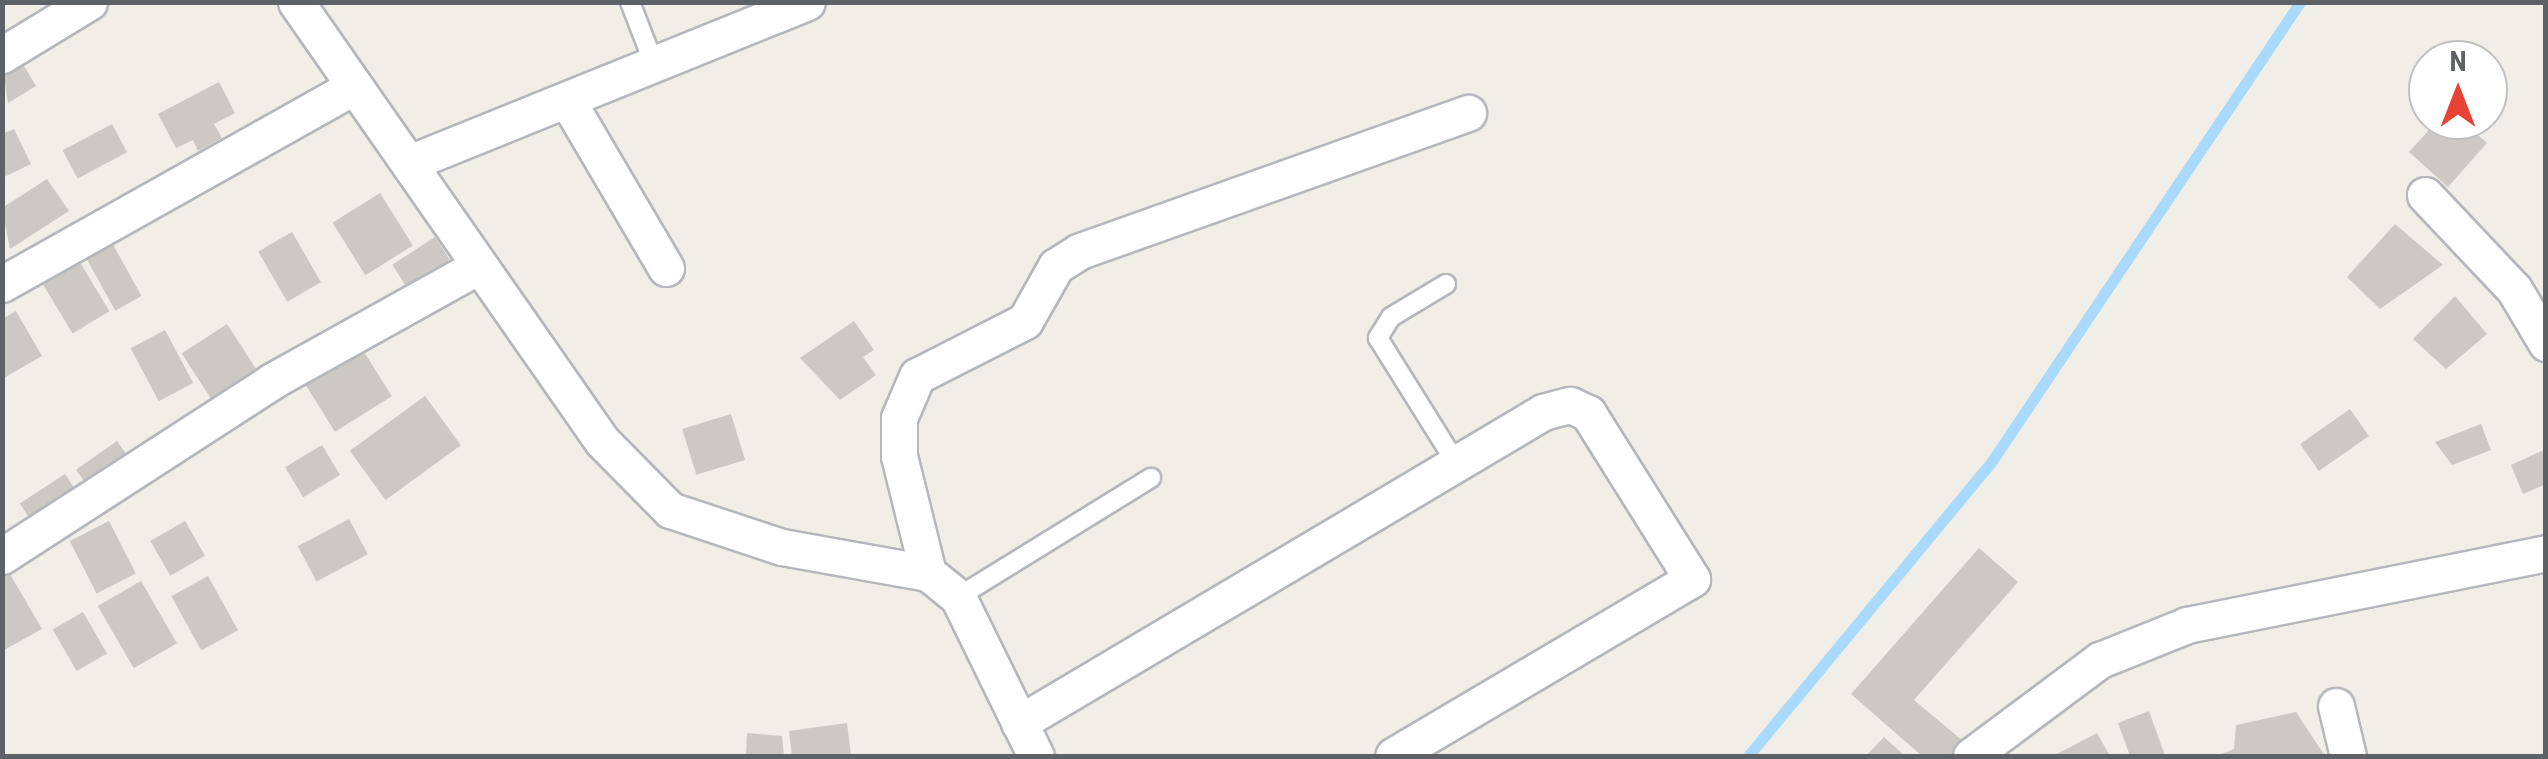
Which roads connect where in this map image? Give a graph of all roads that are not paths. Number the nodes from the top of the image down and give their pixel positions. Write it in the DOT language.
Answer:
graph roads {
  1 [pos="89,2"];
  2 [pos="296,2"];
  3 [pos="630,2"];
  4 [pos="807,2"];
  5 [pos="2,55"];
  6 [pos="654,64"];
  7 [pos="353,87"];
  8 [pos="567,100"];
  9 [pos="1468,112"];
  10 [pos="409,163"];
  11 [pos="2425,195"];
  12 [pos="479,266"];
  13 [pos="666,268"];
  14 [pos="2,284"];
  15 [pos="1446,284"];
  16 [pos="2546,343"];
  17 [pos="1456,463"];
  18 [pos="1151,478"];
  19 [pos="2546,553"];
  20 [pos="2,556"];
  21 [pos="928,572"];
  22 [pos="958,597"];
  23 [pos="2336,706"];
  24 [pos="1020,723"];
  25 [pos="1036,756"];
  26 [pos="1392,756"];
  27 [pos="1971,756"];
  28 [pos="2348,756"];
  1 -- 5 [label="street"];
  2 -- 7 [label="street"];
  3 -- 6 [label="lane"];
  4 -- 6 [label="street"];
  6 -- 8 [label="street"];
  7 -- 10 [label="street"];
  7 -- 14 [label="street"];
  8 -- 10 [label="street"];
  8 -- 13 [label="street"];
  9 -- 21 [label="street"];
  10 -- 12 [label="street"];
  11 -- 16 [label="street"];
  12 -- 20 [label="street"];
  12 -- 21 [label="street"];
  15 -- 17 [label="lane"];
  17 -- 24 [label="street"];
  17 -- 26 [label="street"];
  18 -- 22 [label="lane"];
  19 -- 27 [label="street"];
  21 -- 22 [label="street"];
  22 -- 24 [label="street"];
  23 -- 28 [label="street"];
  24 -- 25 [label="street"];
}
